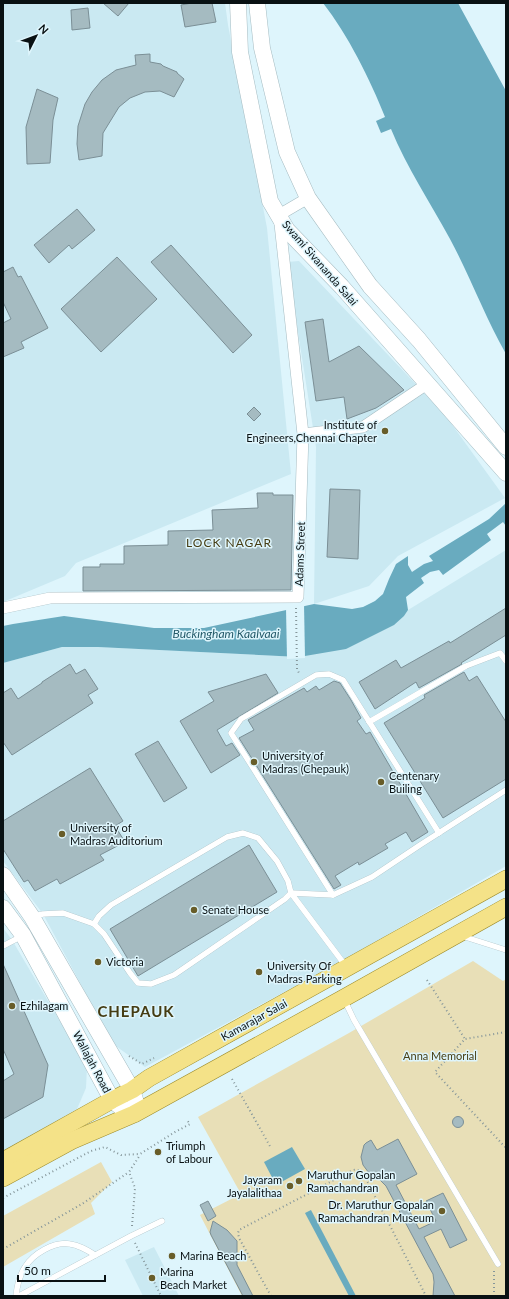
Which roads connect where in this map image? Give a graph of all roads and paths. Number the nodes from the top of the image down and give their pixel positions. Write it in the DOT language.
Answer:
graph roads {
  1 [pos="238,3"];
  2 [pos="257,3"];
  3 [pos="308,198"];
  4 [pos="279,215"];
  5 [pos="427,384"];
  6 [pos="303,434"];
  7 [pos="506,448"];
  8 [pos="506,473"];
  9 [pos="296,603"];
  10 [pos="3,608"];
  11 [pos="506,661"];
  12 [pos="297,665"];
  13 [pos="370,722"];
  14 [pos="506,790"];
  15 [pos="439,833"];
  16 [pos="3,875"];
  17 [pos="506,878"];
  18 [pos="291,894"];
  19 [pos="333,895"];
  20 [pos="506,907"];
  21 [pos="3,908"];
  22 [pos="32,917"];
  23 [pos="94,924"];
  24 [pos="456,934"];
  25 [pos="23,935"];
  26 [pos="3,946"];
  27 [pos="506,950"];
  28 [pos="346,969"];
  29 [pos="427,980"];
  30 [pos="344,998"];
  31 [pos="506,1032"];
  32 [pos="464,1039"];
  33 [pos="129,1056"];
  34 [pos="154,1058"];
  35 [pos="232,1079"];
  36 [pos="132,1090"];
  37 [pos="112,1100"];
  38 [pos="134,1114"];
  39 [pos="187,1120"];
  40 [pos="271,1148"];
  41 [pos="506,1148"];
  42 [pos="3,1161"];
  43 [pos="129,1172"];
  44 [pos="3,1178"];
  45 [pos="3,1198"];
  46 [pos="162,1221"];
  47 [pos="3,1249"];
  48 [pos="95,1255"];
  49 [pos="498,1264"];
  50 [pos="16,1296"];
  51 [pos="20,1296"];
  52 [pos="271,1296"];
  53 [pos="426,1296"];
  54 [pos="494,1296"];
  1 -- 4 [label="street, Swami Sivananda Salai"];
  2 -- 3 [label="street, Swami Sivananda Salai"];
  3 -- 4 [label="street"];
  3 -- 7 [label="street, Swami Sivananda Salai"];
  4 -- 5 [label="street, Swami Sivananda Salai"];
  4 -- 6 [label="street, Adams Street"];
  5 -- 6 [label="street"];
  5 -- 8 [label="street, Swami Sivananda Salai"];
  6 -- 10 [label="street, Adams Street"];
  9 -- 12 [label="path"];
  11 -- 13 [label="lane"];
  13 -- 15 [label="lane"];
  13 -- 19 [label="lane"];
  14 -- 15 [label="lane"];
  15 -- 19 [label="lane"];
  16 -- 22 [label="street, Wallajah Road"];
  17 -- 28 [label="main road, Kamarajar Salai"];
  18 -- 19 [label="lane"];
  18 -- 23 [label="lane"];
  18 -- 23 [label="lane"];
  18 -- 28 [label="lane"];
  20 -- 24 [label="main road"];
  21 -- 25 [label="street, Wallajah Road"];
  22 -- 23 [label="lane"];
  22 -- 36 [label="street, Wallajah Road"];
  24 -- 27 [label="lane"];
  24 -- 30 [label="main road"];
  25 -- 26 [label="lane"];
  25 -- 37 [label="street, Wallajah Road"];
  28 -- 36 [label="main road, Kamarajar Salai"];
  29 -- 32 [label="path"];
  30 -- 38 [label="main road"];
  30 -- 49 [label="lane"];
  31 -- 32 [label="path"];
  32 -- 41 [label="path"];
  33 -- 34 [label="path"];
  35 -- 40 [label="path"];
  36 -- 37 [label="main road, Kamarajar Salai"];
  36 -- 38 [label="street, Wallajah Road"];
  37 -- 38 [label="street, Wallajah Road"];
  37 -- 42 [label="main road, Kamarajar Salai"];
  38 -- 44 [label="main road"];
  39 -- 45 [label="path"];
  43 -- 47 [label="path"];
  46 -- 48 [label="lane"];
  48 -- 50 [label="lane"];
  48 -- 51 [label="lane"];
  49 -- 54 [label="path"];
  52 -- 53 [label="path"];
}
